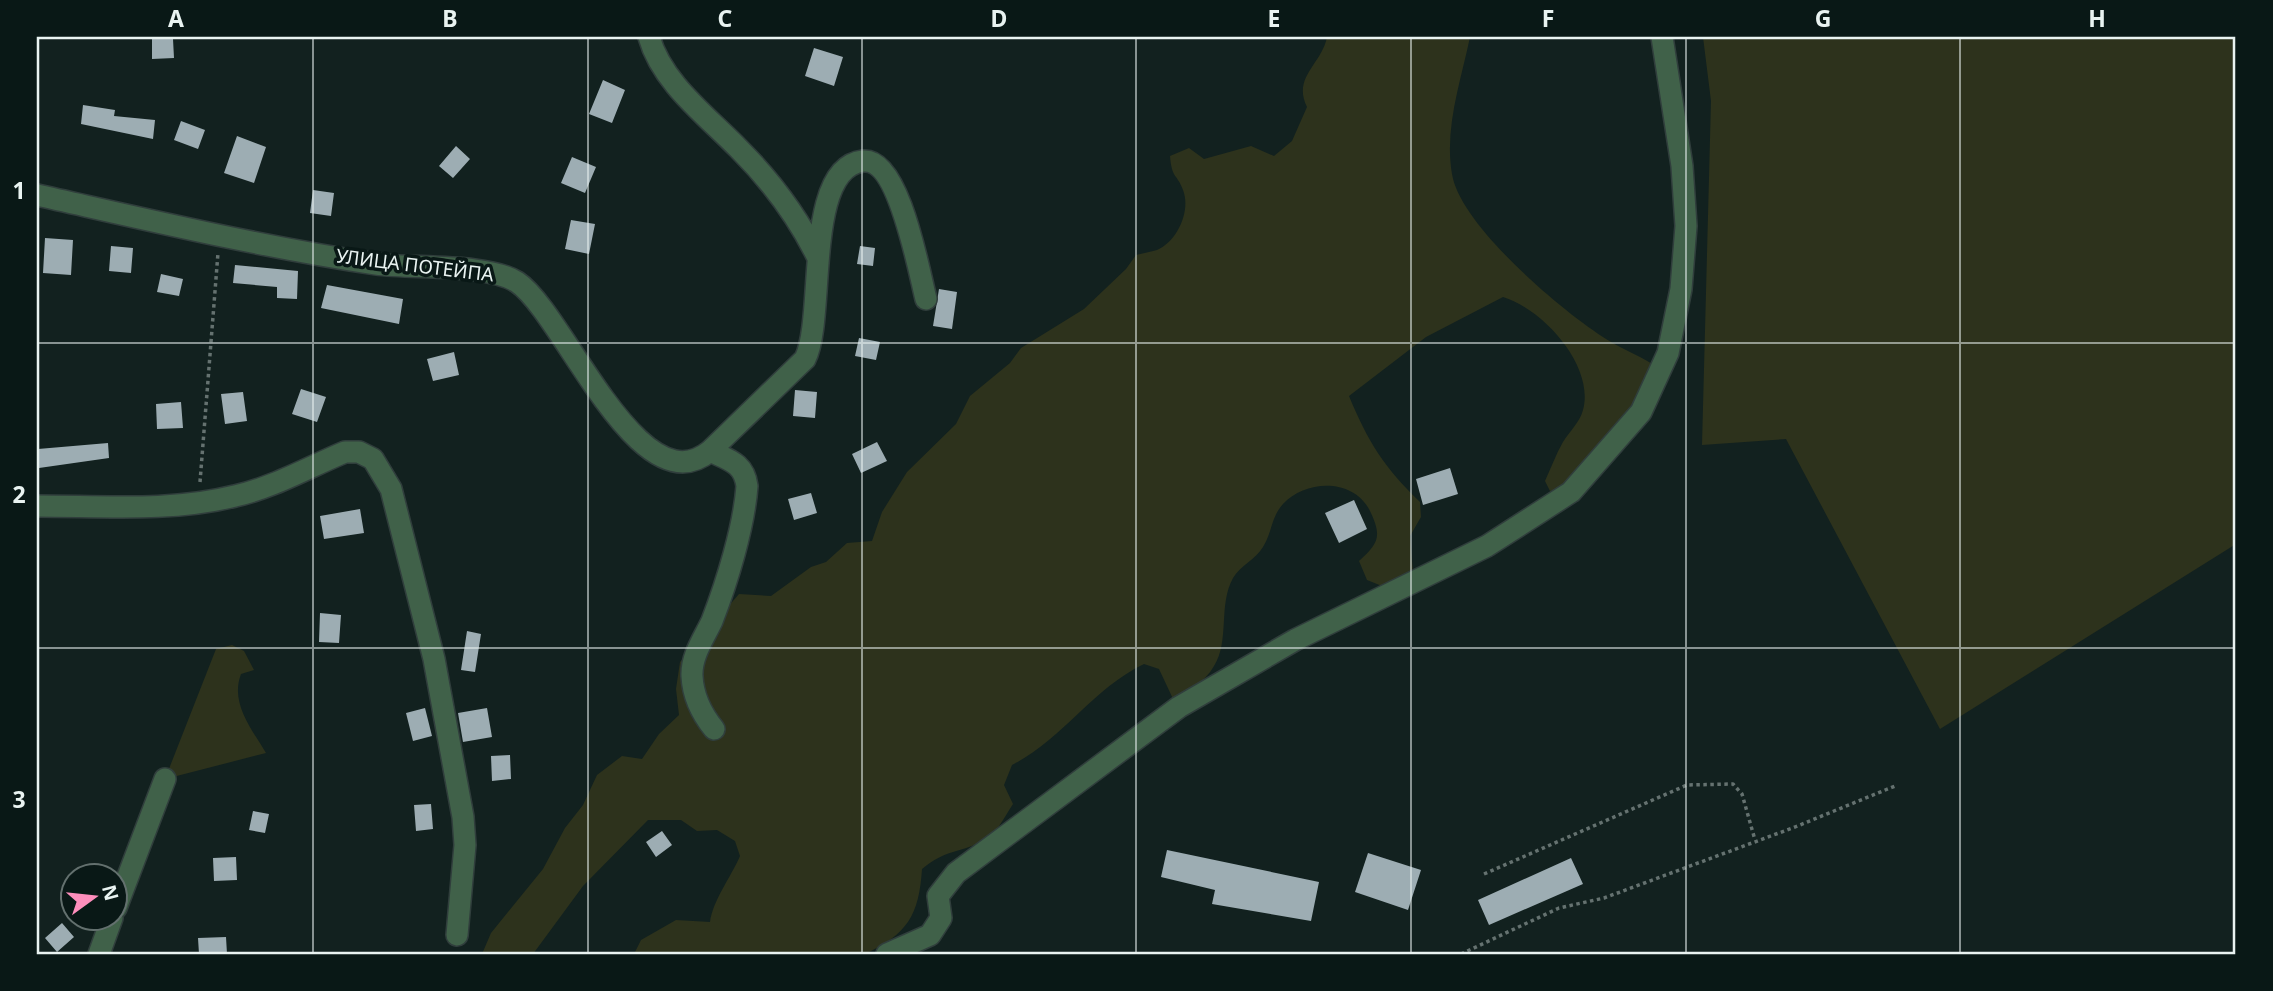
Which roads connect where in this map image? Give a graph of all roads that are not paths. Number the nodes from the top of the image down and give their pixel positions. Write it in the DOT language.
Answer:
graph roads {
  1 [pos="649,37"];
  2 [pos="1661,37"];
  3 [pos="37,195"];
  4 [pos="818,258"];
  5 [pos="926,299"];
  6 [pos="710,451"];
  7 [pos="37,506"];
  8 [pos="714,729"];
  9 [pos="165,779"];
  10 [pos="130,871"];
  11 [pos="107,932"];
  12 [pos="457,935"];
  13 [pos="99,954"];
  14 [pos="887,954"];
  1 -- 4 [label="street"];
  2 -- 14 [label="street"];
  3 -- 6 [label="street, УЛИЦА ПОТЕЙПА"];
  4 -- 5 [label="street"];
  4 -- 6 [label="street"];
  6 -- 8 [label="street"];
  7 -- 12 [label="street"];
  9 -- 10 [label="street"];
  11 -- 13 [label="street"];
}
